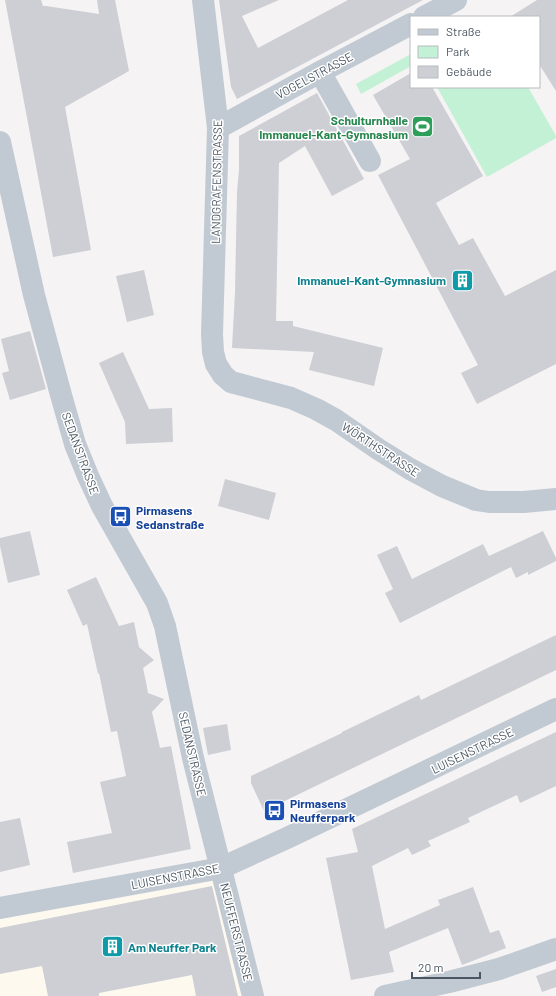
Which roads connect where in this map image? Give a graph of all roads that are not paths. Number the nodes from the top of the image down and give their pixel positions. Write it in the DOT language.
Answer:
graph roads {
  1 [pos="203,0"];
  2 [pos="456,0"];
  3 [pos="426,16"];
  4 [pos="410,25"];
  5 [pos="320,72"];
  6 [pos="218,128"];
  7 [pos="0,142"];
  8 [pos="370,161"];
  9 [pos="216,364"];
  10 [pos="556,499"];
  11 [pos="556,709"];
  12 [pos="221,868"];
  13 [pos="0,908"];
  14 [pos="556,949"];
  15 [pos="253,996"];
  16 [pos="385,996"];
  1 -- 6 [label="street, LANDGRAFENSTRASSE"];
  2 -- 3 [label="street"];
  4 -- 5 [label="street, VOGELSTRASSE"];
  5 -- 6 [label="street, VOGELSTRASSE"];
  5 -- 8 [label="street"];
  6 -- 9 [label="street, LANDGRAFENSTRASSE"];
  7 -- 12 [label="street, SEDANSTRASSE"];
  9 -- 10 [label="street, WÖRTHSTRASSE"];
  11 -- 12 [label="street, LUISENSTRASSE"];
  12 -- 13 [label="street, LUISENSTRASSE"];
  12 -- 15 [label="street, NEUFFERSTRASSE"];
  14 -- 16 [label="street"];
}
